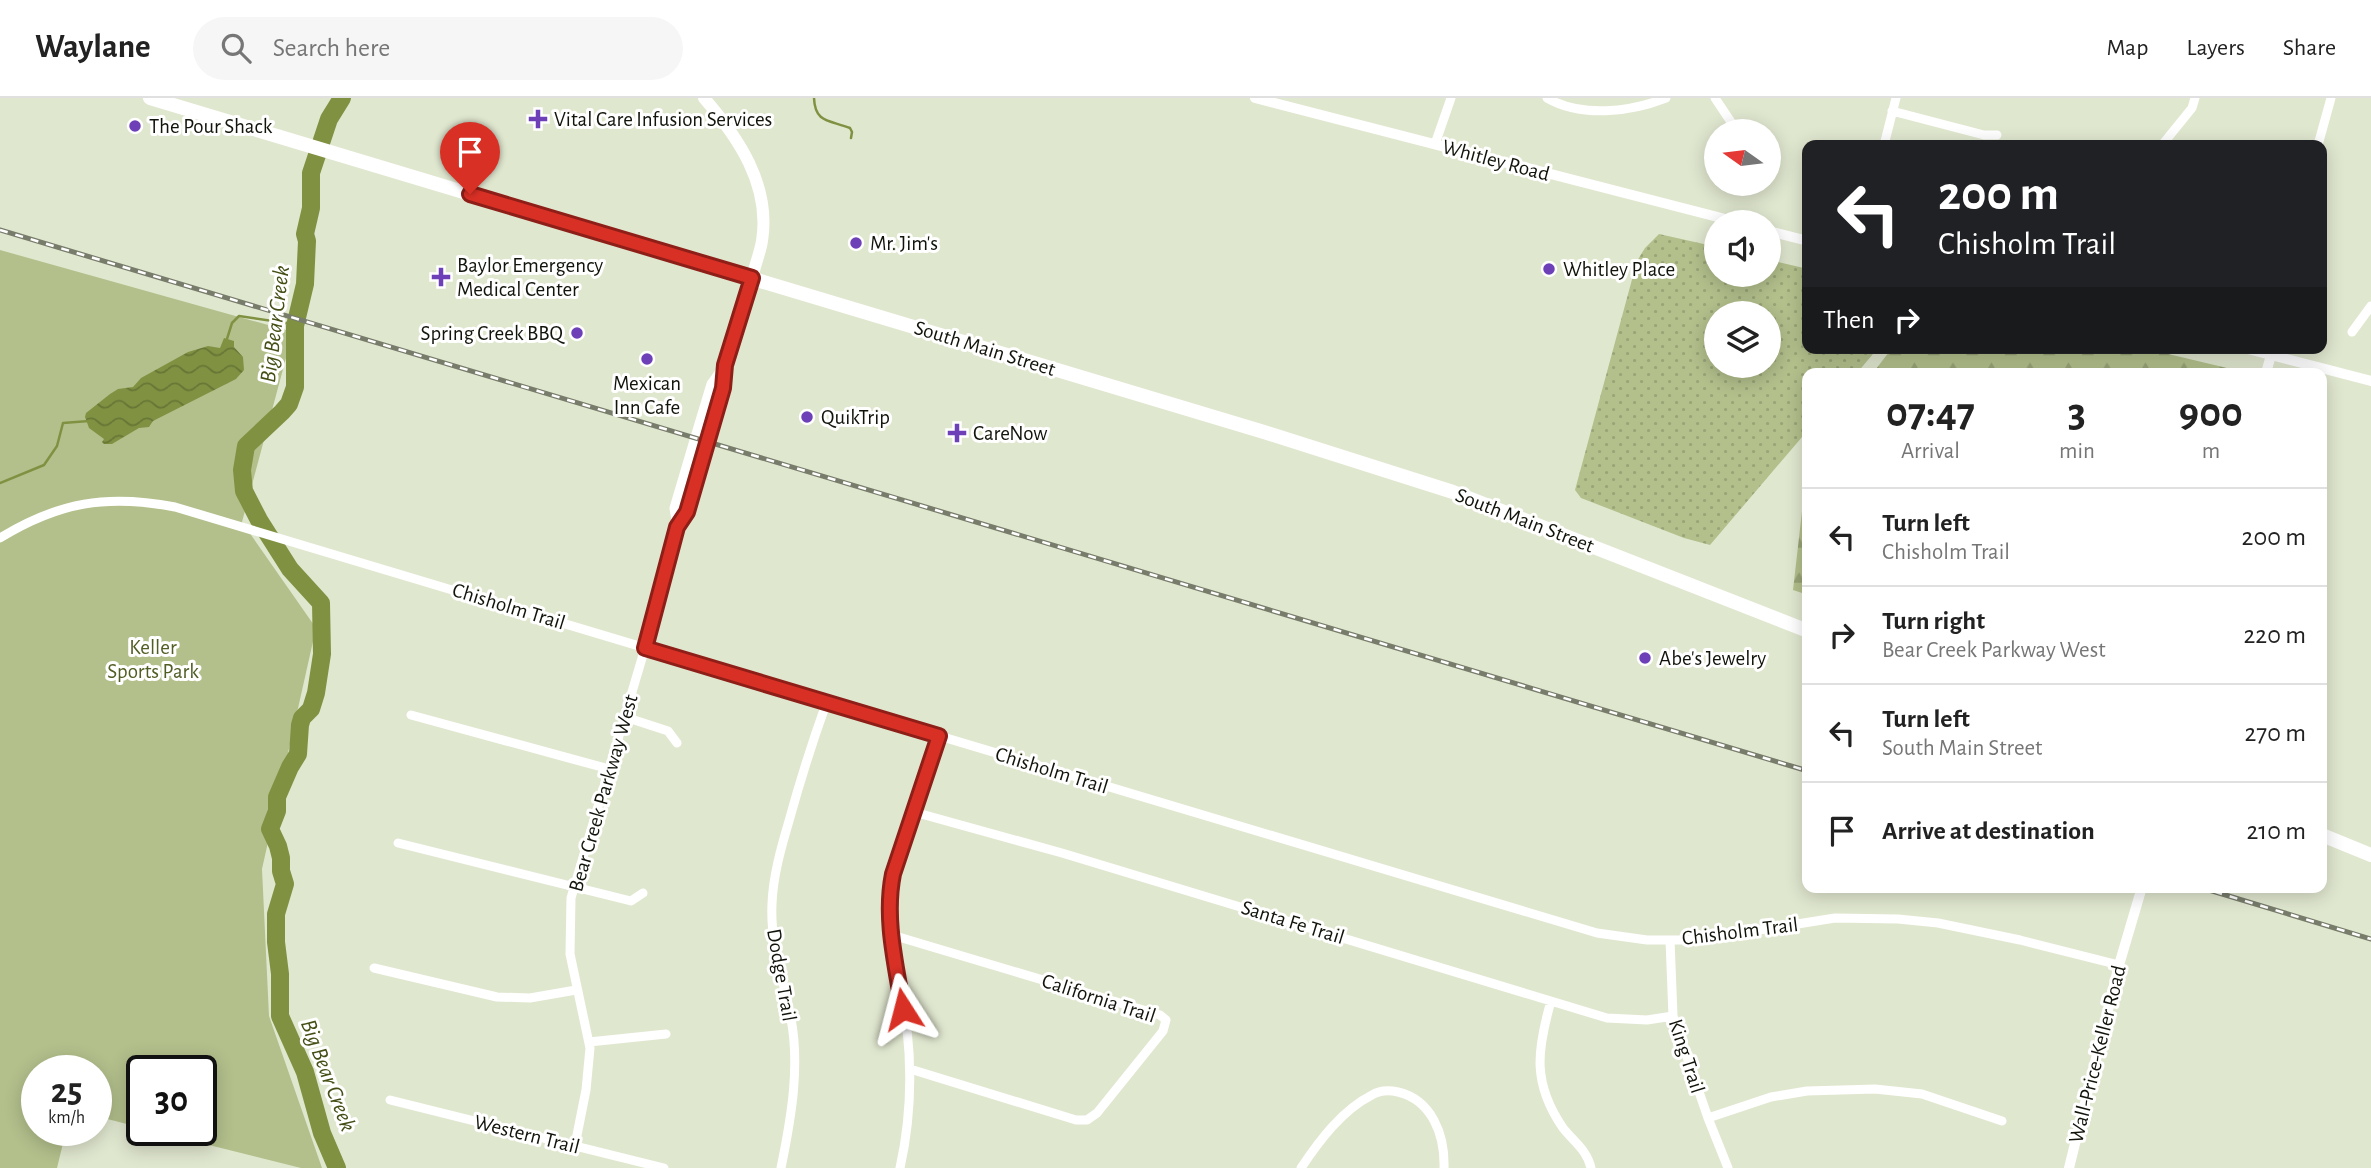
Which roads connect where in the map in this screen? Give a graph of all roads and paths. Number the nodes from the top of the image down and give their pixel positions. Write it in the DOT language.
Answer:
graph roads {
  1 [pos="150,98"];
  2 [pos="704,98"];
  3 [pos="1255,98"];
  4 [pos="1451,98"];
  5 [pos="1547,98"];
  6 [pos="1665,98"];
  7 [pos="1715,98"];
  8 [pos="1896,98"];
  9 [pos="2195,98"];
  10 [pos="2331,98"];
  11 [pos="1892,111"];
  12 [pos="1729,119"];
  13 [pos="1997,135"];
  14 [pos="1885,140"];
  15 [pos="2166,140"];
  16 [pos="2319,140"];
  17 [pos="1435,144"];
  18 [pos="1704,213"];
  19 [pos="1781,234"];
  20 [pos="1802,239"];
  21 [pos="752,278"];
  22 [pos="2371,306"];
  23 [pos="2352,332"];
  24 [pos="2267,354"];
  25 [pos="2271,355"];
  26 [pos="2267,368"];
  27 [pos="2321,368"];
  28 [pos="2327,370"];
  29 [pos="2371,381"];
  30 [pos="0,538"];
  31 [pos="1802,629"];
  32 [pos="645,648"];
  33 [pos="826,704"];
  34 [pos="411,715"];
  35 [pos="625,717"];
  36 [pos="939,736"];
  37 [pos="677,743"];
  38 [pos="609,769"];
  39 [pos="914,812"];
  40 [pos="2327,837"];
  41 [pos="398,843"];
  42 [pos="2371,855"];
  43 [pos="574,887"];
  44 [pos="643,893"];
  45 [pos="2134,893"];
  46 [pos="2140,893"];
  47 [pos="892,935"];
  48 [pos="2125,939"];
  49 [pos="1670,940"];
  50 [pos="2119,965"];
  51 [pos="374,968"];
  52 [pos="576,990"];
  53 [pos="1551,1001"];
  54 [pos="1673,1016"];
  55 [pos="666,1034"];
  56 [pos="589,1042"];
  57 [pos="910,1069"];
  58 [pos="390,1100"];
  59 [pos="1708,1118"];
  60 [pos="2002,1121"];
  61 [pos="575,1145"];
  62 [pos="664,1168"];
  63 [pos="781,1168"];
  64 [pos="900,1168"];
  65 [pos="1301,1168"];
  66 [pos="1444,1168"];
  67 [pos="1591,1168"];
  68 [pos="1728,1168"];
  69 [pos="2069,1168"];
  1 -- 21 [label="main road, South Main Street"];
  2 -- 21 [label="main road"];
  3 -- 17 [label="street, Whitley Road"];
  4 -- 17 [label="street"];
  5 -- 6 [label="street"];
  7 -- 12 [label="street"];
  8 -- 11 [label="street"];
  9 -- 15 [label="street"];
  10 -- 16 [label="street"];
  11 -- 13 [label="street"];
  11 -- 14 [label="street"];
  17 -- 18 [label="street, Whitley Road"];
  19 -- 20 [label="street"];
  21 -- 31 [label="main road, South Main Street"];
  21 -- 32 [label="street, Bear Creek Parkway West"];
  22 -- 23 [label="street"];
  24 -- 25 [label="street"];
  25 -- 26 [label="street"];
  25 -- 27 [label="street"];
  28 -- 29 [label="street"];
  30 -- 32 [label="street, Chisholm Trail"];
  32 -- 33 [label="street, Chisholm Trail"];
  32 -- 35 [label="street, Bear Creek Parkway West"];
  33 -- 36 [label="street, Chisholm Trail"];
  33 -- 63 [label="street, Dodge Trail"];
  34 -- 38 [label="street"];
  35 -- 37 [label="street"];
  35 -- 38 [label="street, Bear Creek Parkway West"];
  36 -- 39 [label="street"];
  36 -- 49 [label="street, Chisholm Trail"];
  38 -- 43 [label="street, Bear Creek Parkway West"];
  39 -- 47 [label="street"];
  39 -- 53 [label="street, Santa Fe Trail"];
  40 -- 42 [label="main road"];
  41 -- 43 [label="street"];
  43 -- 44 [label="street"];
  43 -- 52 [label="street, Bear Creek Parkway West"];
  45 -- 48 [label="street, Wall-Price-Keller Road"];
  46 -- 48 [label="street, Wall-Price-Keller Road"];
  47 -- 57 [label="street"];
  47 -- 57 [label="street, California Trail"];
  48 -- 50 [label="street, Wall-Price-Keller Road"];
  49 -- 50 [label="street, Chisholm Trail"];
  49 -- 54 [label="street, King Trail"];
  50 -- 69 [label="street, Wall-Price-Keller Road"];
  51 -- 52 [label="street"];
  52 -- 56 [label="street, Bear Creek Parkway West"];
  53 -- 54 [label="street, Santa Fe Trail"];
  53 -- 67 [label="street"];
  54 -- 59 [label="street, King Trail"];
  55 -- 56 [label="street"];
  56 -- 61 [label="street, Bear Creek Parkway West"];
  57 -- 64 [label="street"];
  58 -- 61 [label="street, Western Trail"];
  59 -- 60 [label="street"];
  59 -- 68 [label="street, King Trail"];
  61 -- 62 [label="street, Western Trail"];
  65 -- 66 [label="street"];
}
